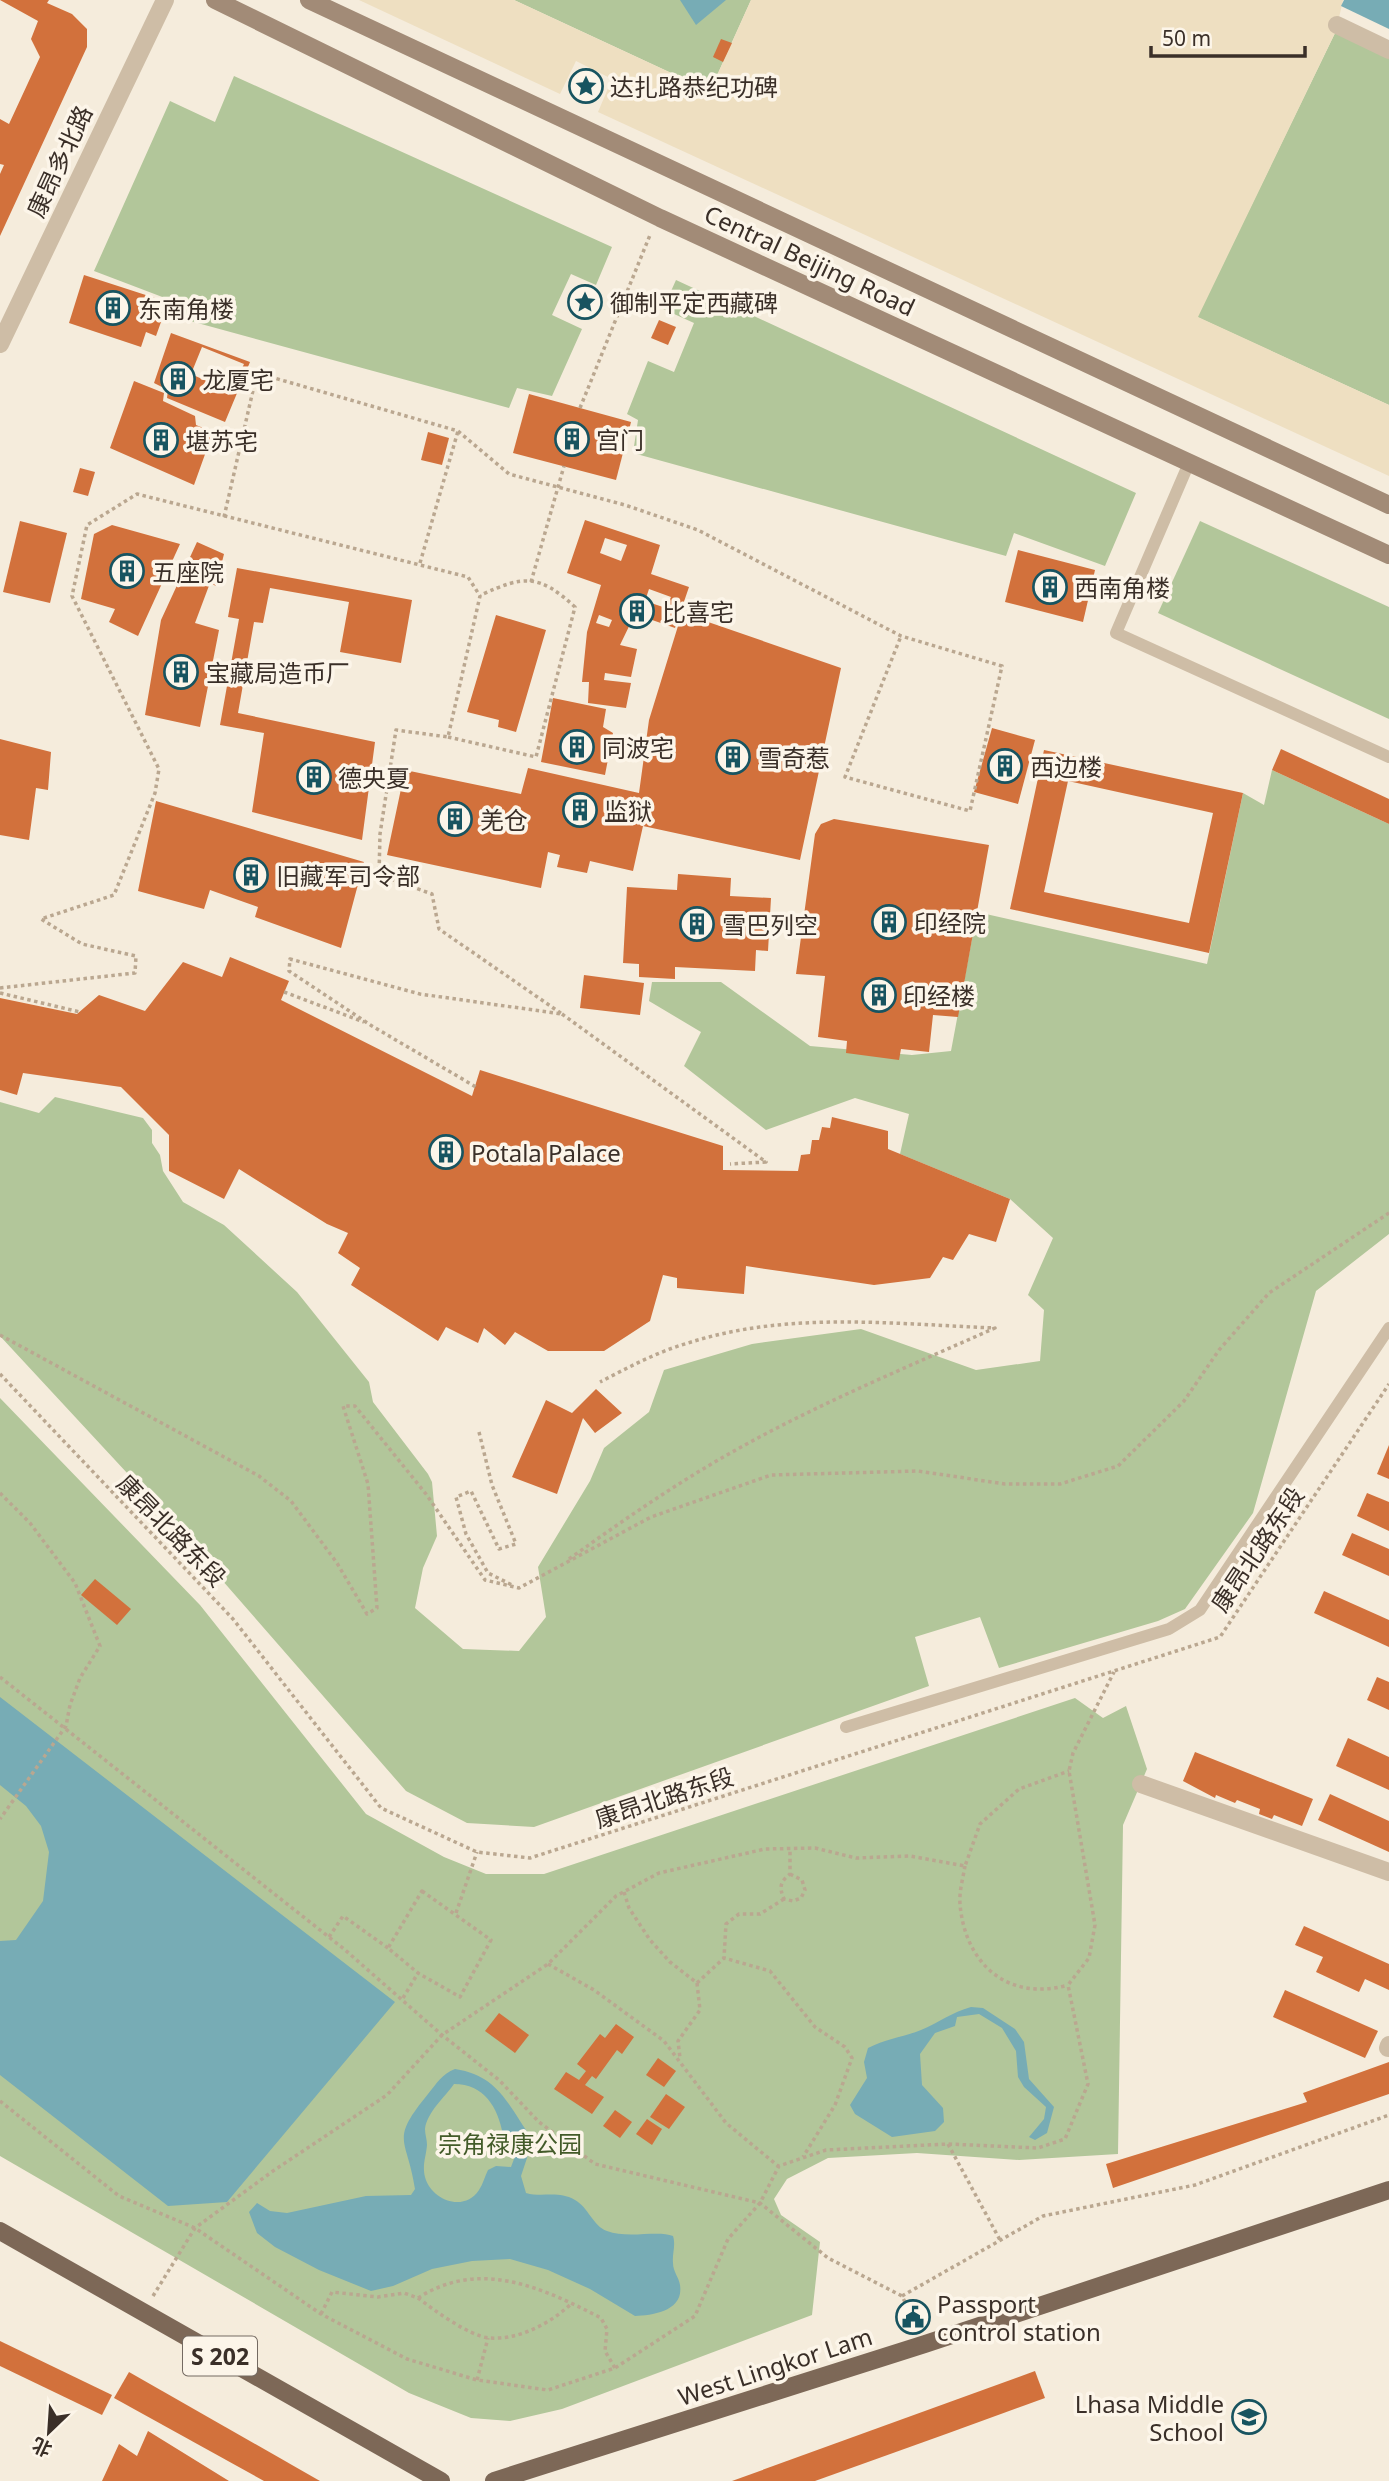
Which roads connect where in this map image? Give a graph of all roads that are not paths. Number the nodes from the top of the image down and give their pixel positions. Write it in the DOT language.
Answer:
graph roads {
  1 [pos="165,0"];
  2 [pos="215,0"];
  3 [pos="309,0"];
  4 [pos="1338,25"];
  5 [pos="1389,50"];
  6 [pos="0,344"];
  7 [pos="1189,463"];
  8 [pos="1389,505"];
  9 [pos="1389,555"];
  10 [pos="1389,757"];
  11 [pos="1389,1328"];
  12 [pos="846,1727"];
  13 [pos="1141,1784"];
  14 [pos="1389,1872"];
  15 [pos="1389,2190"];
  16 [pos="0,2231"];
  17 [pos="441,2481"];
  18 [pos="494,2481"];
  1 -- 6 [label="street, 康昂多北路"];
  2 -- 7 [label="main road, Central Beijing Road"];
  3 -- 8 [label="main road, Central Beijing Road"];
  4 -- 5 [label="street"];
  7 -- 9 [label="main road, Central Beijing Road"];
  7 -- 10 [label="lane"];
  11 -- 12 [label="lane"];
  13 -- 14 [label="street"];
  15 -- 18 [label="main road, West Lingkor Lam"];
  16 -- 17 [label="main road, S 202"];
}
